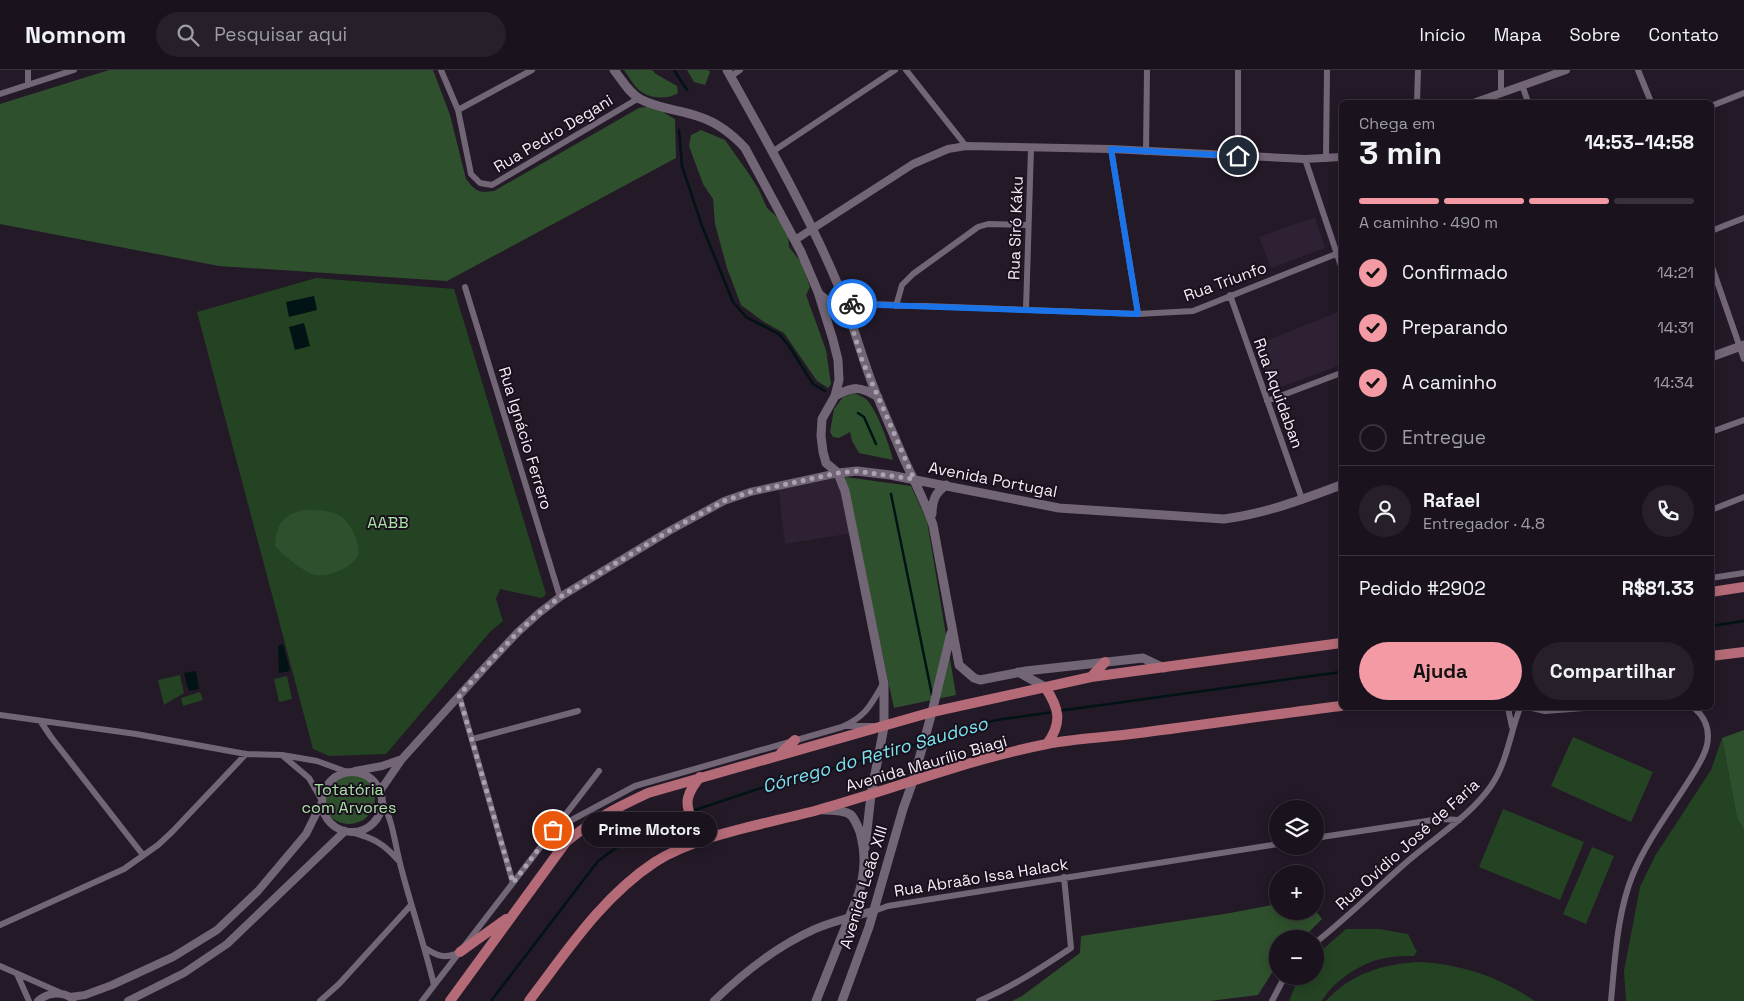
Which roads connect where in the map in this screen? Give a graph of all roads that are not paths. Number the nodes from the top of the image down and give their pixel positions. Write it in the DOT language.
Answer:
graph roads {
  1 [pos="28,70"];
  2 [pos="74,70"];
  3 [pos="441,70"];
  4 [pos="532,70"];
  5 [pos="614,70"];
  6 [pos="740,70"];
  7 [pos="896,70"];
  8 [pos="906,70"];
  9 [pos="1147,70"];
  10 [pos="1238,70"];
  11 [pos="1327,70"];
  12 [pos="1418,70"];
  13 [pos="1502,70"];
  14 [pos="1566,70"];
  15 [pos="1638,70"];
  16 [pos="728,73"];
  17 [pos="28,85"];
  18 [pos="1522,85"];
  19 [pos="1501,92"];
  20 [pos="1744,93"];
  21 [pos="0,94"];
  22 [pos="639,98"];
  23 [pos="1417,100"];
  24 [pos="1481,100"];
  25 [pos="1527,100"];
  26 [pos="1650,100"];
  27 [pos="1714,105"];
  28 [pos="458,110"];
  29 [pos="966,146"];
  30 [pos="1031,148"];
  31 [pos="1111,149"];
  32 [pos="772,152"];
  33 [pos="1146,152"];
  34 [pos="1238,156"];
  35 [pos="1339,156"];
  36 [pos="1305,159"];
  37 [pos="1326,159"];
  38 [pos="1744,218"];
  39 [pos="1028,225"];
  40 [pos="813,230"];
  41 [pos="1714,230"];
  42 [pos="795,240"];
  43 [pos="1339,253"];
  44 [pos="1714,272"];
  45 [pos="465,287"];
  46 [pos="818,292"];
  47 [pos="1230,296"];
  48 [pos="845,303"];
  49 [pos="896,306"];
  50 [pos="1026,310"];
  51 [pos="1138,314"];
  52 [pos="1742,345"];
  53 [pos="1714,356"];
  54 [pos="1744,359"];
  55 [pos="1339,375"];
  56 [pos="835,396"];
  57 [pos="878,397"];
  58 [pos="1267,401"];
  59 [pos="1744,420"];
  60 [pos="1714,431"];
  61 [pos="838,473"];
  62 [pos="914,479"];
  63 [pos="946,485"];
  64 [pos="1339,486"];
  65 [pos="1744,497"];
  66 [pos="1302,499"];
  67 [pos="1714,509"];
  68 [pos="933,525"];
  69 [pos="1744,573"];
  70 [pos="1714,578"];
  71 [pos="1744,587"];
  72 [pos="1714,592"];
  73 [pos="560,597"];
  74 [pos="952,628"];
  75 [pos="1339,643"];
  76 [pos="1744,652"];
  77 [pos="1714,656"];
  78 [pos="1105,662"];
  79 [pos="1164,668"];
  80 [pos="1018,672"];
  81 [pos="1091,677"];
  82 [pos="884,684"];
  83 [pos="1045,687"];
  84 [pos="459,695"];
  85 [pos="1339,706"];
  86 [pos="1508,710"];
  87 [pos="1519,710"];
  88 [pos="1541,710"];
  89 [pos="1558,710"];
  90 [pos="1696,710"];
  91 [pos="578,711"];
  92 [pos="932,712"];
  93 [pos="0,716"];
  94 [pos="41,722"];
  95 [pos="53,723"];
  96 [pos="844,726"];
  97 [pos="884,726"];
  98 [pos="1512,726"];
  99 [pos="51,737"];
  100 [pos="473,739"];
  101 [pos="795,740"];
  102 [pos="1047,744"];
  103 [pos="246,754"];
  104 [pos="780,754"];
  105 [pos="282,755"];
  106 [pos="402,759"];
  107 [pos="350,771"];
  108 [pos="599,771"];
  109 [pos="700,777"];
  110 [pos="913,782"];
  111 [pos="380,791"];
  112 [pos="871,795"];
  113 [pos="382,801"];
  114 [pos="321,802"];
  115 [pos="819,810"];
  116 [pos="1458,820"];
  117 [pos="553,830"];
  118 [pos="348,832"];
  119 [pos="1324,837"];
  120 [pos="707,839"];
  121 [pos="1269,845"];
  122 [pos="864,848"];
  123 [pos="143,855"];
  124 [pos="399,861"];
  125 [pos="1064,877"];
  126 [pos="513,883"];
  127 [pos="411,905"];
  128 [pos="874,911"];
  129 [pos="515,913"];
  130 [pos="850,917"];
  131 [pos="0,925"];
  132 [pos="217,930"];
  133 [pos="1324,936"];
  134 [pos="227,944"];
  135 [pos="425,948"];
  136 [pos="460,952"];
  137 [pos="0,966"];
  138 [pos="17,974"];
  139 [pos="1280,985"];
  140 [pos="434,986"];
  141 [pos="70,998"];
  142 [pos="29,1001"];
  143 [pos="38,1001"];
  144 [pos="128,1001"];
  145 [pos="320,1001"];
  146 [pos="422,1001"];
  147 [pos="450,1001"];
  148 [pos="529,1001"];
  149 [pos="714,1001"];
  150 [pos="816,1001"];
  151 [pos="842,1001"];
  152 [pos="978,1001"];
  153 [pos="1272,1001"];
  154 [pos="1611,1001"];
  1 -- 17 [label="street"];
  2 -- 17 [label="street"];
  3 -- 28 [label="street"];
  4 -- 28 [label="street"];
  5 -- 22 [label="main road"];
  6 -- 16 [label="street"];
  7 -- 32 [label="street"];
  8 -- 29 [label="street"];
  9 -- 33 [label="street"];
  10 -- 34 [label="street"];
  11 -- 37 [label="street"];
  12 -- 23 [label="street"];
  13 -- 19 [label="street"];
  14 -- 18 [label="street"];
  15 -- 26 [label="street"];
  16 -- 32 [label="main road"];
  17 -- 21 [label="street"];
  18 -- 19 [label="street"];
  18 -- 25 [label="street"];
  19 -- 24 [label="street"];
  20 -- 27 [label="street"];
  22 -- 28 [label="street, Rua Pedro Degani"];
  22 -- 42 [label="main road"];
  29 -- 30 [label="street"];
  29 -- 40 [label="street"];
  30 -- 31 [label="street"];
  30 -- 39 [label="street, Rua Siró Káku"];
  31 -- 33 [label="street"];
  31 -- 51 [label="street"];
  32 -- 40 [label="main road"];
  33 -- 34 [label="street"];
  34 -- 36 [label="street"];
  35 -- 37 [label="street"];
  36 -- 37 [label="street"];
  36 -- 43 [label="street"];
  38 -- 41 [label="street"];
  39 -- 49 [label="street"];
  39 -- 50 [label="street, Rua Siró Káku"];
  40 -- 42 [label="street"];
  40 -- 48 [label="main road"];
  42 -- 46 [label="main road"];
  43 -- 47 [label="street, Rua Triunfo"];
  44 -- 52 [label="street"];
  45 -- 73 [label="street, Rua Ignácio Ferrero"];
  46 -- 48 [label="main road"];
  46 -- 56 [label="main road"];
  47 -- 51 [label="street, Rua Triunfo"];
  47 -- 58 [label="street, Rua Aquidaban"];
  48 -- 49 [label="street, Rua Triunfo"];
  48 -- 57 [label="main road"];
  49 -- 50 [label="street, Rua Triunfo"];
  50 -- 51 [label="street, Rua Triunfo"];
  52 -- 53 [label="main road"];
  52 -- 54 [label="street"];
  55 -- 58 [label="street"];
  56 -- 57 [label="main road"];
  56 -- 61 [label="main road"];
  57 -- 62 [label="main road"];
  58 -- 66 [label="street, Rua Aquidaban"];
  59 -- 60 [label="street"];
  61 -- 62 [label="main road, Avenida Portugal"];
  61 -- 73 [label="street, Avenida Portugal"];
  61 -- 82 [label="main road"];
  62 -- 63 [label="main road, Avenida Portugal"];
  62 -- 68 [label="main road"];
  63 -- 66 [label="main road, Avenida Portugal"];
  63 -- 68 [label="main road"];
  64 -- 66 [label="main road, Avenida Portugal"];
  65 -- 67 [label="street"];
  68 -- 74 [label="main road"];
  69 -- 70 [label="street"];
  71 -- 72 [label="main road"];
  73 -- 84 [label="street, Avenida Portugal"];
  74 -- 80 [label="main road"];
  74 -- 92 [label="main road, Avenida Leão XIII"];
  75 -- 79 [label="main road"];
  76 -- 77 [label="main road"];
  78 -- 79 [label="main road"];
  78 -- 80 [label="main road"];
  78 -- 81 [label="main road"];
  79 -- 81 [label="main road"];
  80 -- 83 [label="main road"];
  81 -- 83 [label="main road"];
  82 -- 96 [label="street"];
  82 -- 97 [label="main road"];
  83 -- 92 [label="main road"];
  83 -- 102 [label="main road"];
  84 -- 100 [label="street"];
  84 -- 106 [label="street, Avenida Portugal"];
  85 -- 102 [label="main road, Avenida Maurílio Biagi"];
  86 -- 98 [label="street, Rua Ovídio José de Faria"];
  87 -- 98 [label="street, Rua Ovídio José de Faria"];
  88 -- 89 [label="street"];
  90 -- 154 [label="street"];
  91 -- 100 [label="street"];
  92 -- 97 [label="main road"];
  92 -- 110 [label="main road, Avenida Leão XIII"];
  93 -- 94 [label="street"];
  94 -- 95 [label="street"];
  94 -- 99 [label="street"];
  95 -- 99 [label="street"];
  95 -- 103 [label="street"];
  96 -- 97 [label="street"];
  96 -- 101 [label="street"];
  97 -- 104 [label="main road"];
  97 -- 112 [label="main road"];
  98 -- 116 [label="street, Rua Ovídio José de Faria"];
  99 -- 123 [label="street"];
  100 -- 126 [label="street"];
  101 -- 104 [label="main road"];
  101 -- 117 [label="street"];
  102 -- 110 [label="main road, Avenida Maurílio Biagi"];
  103 -- 105 [label="street"];
  103 -- 123 [label="street"];
  104 -- 109 [label="main road"];
  105 -- 107 [label="street"];
  105 -- 114 [label="street"];
  106 -- 107 [label="street"];
  106 -- 111 [label="street, Avenida Portugal"];
  107 -- 111 [label="street"];
  107 -- 114 [label="street"];
  108 -- 117 [label="street"];
  109 -- 120 [label="main road"];
  109 -- 129 [label="main road"];
  110 -- 112 [label="main road, Avenida Maurílio Biagi"];
  110 -- 128 [label="main road, Avenida Leão XIII"];
  111 -- 113 [label="street"];
  112 -- 115 [label="main road, Avenida Maurílio Biagi"];
  112 -- 122 [label="main road"];
  113 -- 118 [label="street"];
  113 -- 124 [label="street"];
  114 -- 118 [label="street"];
  114 -- 132 [label="street"];
  115 -- 120 [label="main road, Avenida Maurílio Biagi"];
  115 -- 122 [label="main road, Avenida Leão XIII"];
  116 -- 119 [label="street"];
  116 -- 133 [label="street, Rua Ovídio José de Faria"];
  117 -- 126 [label="street"];
  118 -- 124 [label="street"];
  118 -- 134 [label="street"];
  120 -- 148 [label="main road, Avenida Maurílio Biagi"];
  121 -- 125 [label="street, Rua Abraão Issa Halack"];
  122 -- 130 [label="main road, Avenida Leão XIII"];
  123 -- 131 [label="street"];
  124 -- 127 [label="street"];
  125 -- 128 [label="street, Rua Abraão Issa Halack"];
  125 -- 152 [label="street"];
  126 -- 136 [label="street"];
  127 -- 135 [label="street"];
  127 -- 145 [label="street"];
  128 -- 130 [label="street, Rua Abraão Issa Halack"];
  128 -- 151 [label="main road, Avenida Leão XIII"];
  129 -- 136 [label="main road"];
  129 -- 147 [label="main road"];
  130 -- 149 [label="street, Rua Abraão Issa Halack"];
  130 -- 150 [label="main road, Avenida Leão XIII"];
  132 -- 134 [label="street"];
  132 -- 141 [label="street"];
  134 -- 144 [label="street"];
  135 -- 136 [label="street"];
  135 -- 140 [label="street"];
  136 -- 140 [label="street"];
  137 -- 138 [label="street"];
  138 -- 141 [label="street"];
  138 -- 142 [label="street"];
  139 -- 153 [label="street"];
  140 -- 146 [label="street"];
  141 -- 143 [label="street"];
}
